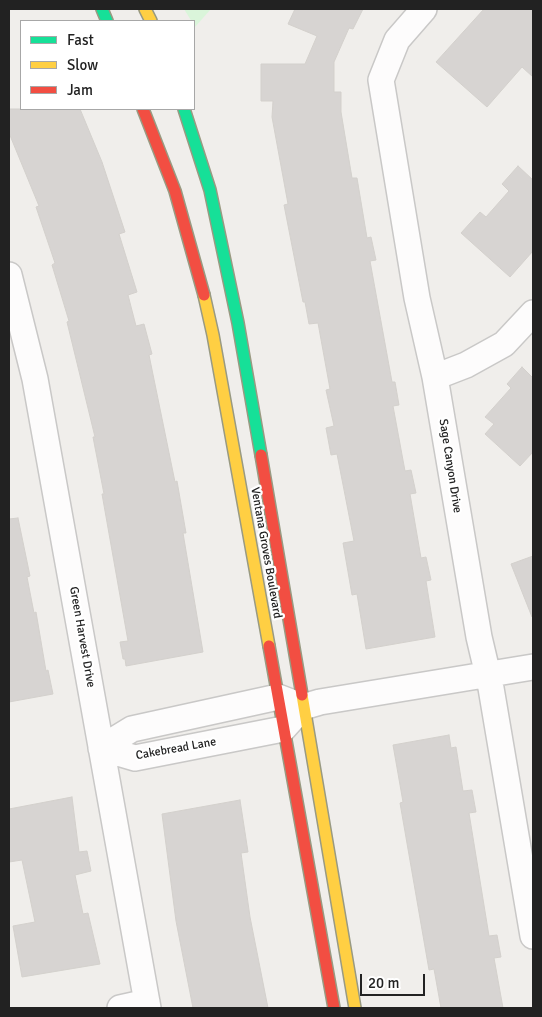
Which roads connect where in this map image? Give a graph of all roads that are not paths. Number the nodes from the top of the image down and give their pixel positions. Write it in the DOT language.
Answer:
graph roads {
  1 [pos="424,9"];
  2 [pos="143,110"];
  3 [pos="184,110"];
  4 [pos="9,275"];
  5 [pos="533,312"];
  6 [pos="435,377"];
  7 [pos="533,667"];
  8 [pos="487,676"];
  9 [pos="278,697"];
  10 [pos="303,707"];
  11 [pos="283,729"];
  12 [pos="101,748"];
  13 [pos="533,936"];
  14 [pos="147,1005"];
  15 [pos="120,1008"];
  16 [pos="334,1008"];
  17 [pos="355,1008"];
  1 -- 6 [label="street, Sage Canyon Drive"];
  2 -- 9 [label="street, Ventana Groves Boulevard"];
  3 -- 10 [label="street, Ventana Groves Boulevard"];
  4 -- 12 [label="street, Green Harvest Drive"];
  5 -- 6 [label="street"];
  6 -- 8 [label="street, Sage Canyon Drive"];
  7 -- 8 [label="street"];
  8 -- 10 [label="street"];
  8 -- 13 [label="street, Sage Canyon Drive"];
  9 -- 10 [label="street"];
  9 -- 11 [label="street, Ventana Groves Boulevard"];
  9 -- 12 [label="street, Cakebread Lane"];
  10 -- 11 [label="street"];
  10 -- 17 [label="street, Ventana Groves Boulevard"];
  11 -- 12 [label="street, Cakebread Lane"];
  11 -- 16 [label="street, Ventana Groves Boulevard"];
  12 -- 14 [label="street, Green Harvest Drive"];
  14 -- 15 [label="street, Green Harvest Drive"];
}
